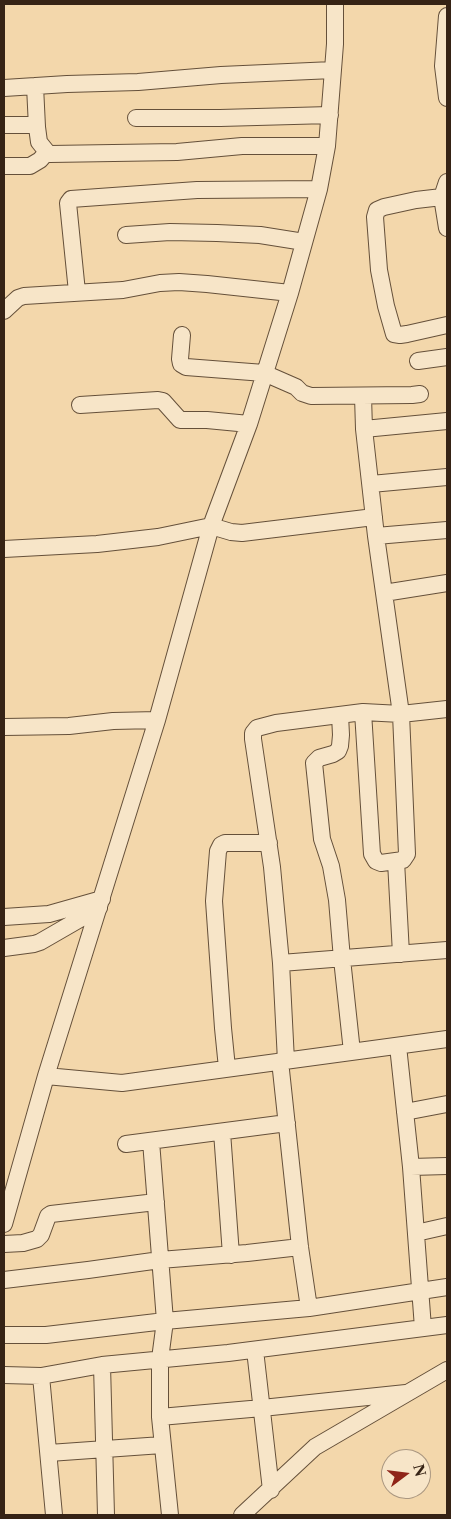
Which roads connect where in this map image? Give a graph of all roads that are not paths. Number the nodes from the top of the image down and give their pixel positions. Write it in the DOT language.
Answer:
graph roads {
  1 [pos="335,4"];
  2 [pos="447,16"];
  3 [pos="333,70"];
  4 [pos="35,86"];
  5 [pos="4,88"];
  6 [pos="447,98"];
  7 [pos="330,115"];
  8 [pos="136,118"];
  9 [pos="4,125"];
  10 [pos="36,125"];
  11 [pos="327,146"];
  12 [pos="46,152"];
  13 [pos="4,166"];
  14 [pos="319,189"];
  15 [pos="444,189"];
  16 [pos="447,228"];
  17 [pos="126,235"];
  18 [pos="304,242"];
  19 [pos="77,292"];
  20 [pos="290,294"];
  21 [pos="4,311"];
  22 [pos="447,325"];
  23 [pos="182,335"];
  24 [pos="447,357"];
  25 [pos="418,361"];
  26 [pos="264,373"];
  27 [pos="420,394"];
  28 [pos="363,396"];
  29 [pos="80,405"];
  30 [pos="447,421"];
  31 [pos="249,424"];
  32 [pos="364,429"];
  33 [pos="447,477"];
  34 [pos="371,484"];
  35 [pos="374,517"];
  36 [pos="212,526"];
  37 [pos="447,530"];
  38 [pos="376,536"];
  39 [pos="4,548"];
  40 [pos="447,583"];
  41 [pos="384,593"];
  42 [pos="447,709"];
  43 [pos="363,712"];
  44 [pos="401,714"];
  45 [pos="340,715"];
  46 [pos="157,720"];
  47 [pos="4,727"];
  48 [pos="269,843"];
  49 [pos="396,861"];
  50 [pos="100,903"];
  51 [pos="4,917"];
  52 [pos="4,948"];
  53 [pos="447,950"];
  54 [pos="401,954"];
  55 [pos="342,959"];
  56 [pos="281,963"];
  57 [pos="447,1039"];
  58 [pos="398,1046"];
  59 [pos="352,1052"];
  60 [pos="283,1061"];
  61 [pos="227,1068"];
  62 [pos="46,1076"];
  63 [pos="447,1104"];
  64 [pos="405,1112"];
  65 [pos="287,1123"];
  66 [pos="222,1132"];
  67 [pos="151,1141"];
  68 [pos="126,1144"];
  69 [pos="447,1166"];
  70 [pos="411,1167"];
  71 [pos="7,1202"];
  72 [pos="156,1202"];
  73 [pos="4,1224"];
  74 [pos="447,1226"];
  75 [pos="416,1233"];
  76 [pos="4,1244"];
  77 [pos="300,1247"];
  78 [pos="231,1254"];
  79 [pos="160,1260"];
  80 [pos="4,1280"];
  81 [pos="447,1287"];
  82 [pos="421,1291"];
  83 [pos="309,1308"];
  84 [pos="165,1321"];
  85 [pos="447,1325"];
  86 [pos="423,1328"];
  87 [pos="4,1335"];
  88 [pos="255,1350"];
  89 [pos="160,1359"];
  90 [pos="102,1365"];
  91 [pos="447,1370"];
  92 [pos="4,1375"];
  93 [pos="41,1376"];
  94 [pos="410,1392"];
  95 [pos="262,1408"];
  96 [pos="160,1417"];
  97 [pos="162,1445"];
  98 [pos="104,1449"];
  99 [pos="48,1453"];
  100 [pos="271,1490"];
  101 [pos="54,1515"];
  102 [pos="106,1515"];
  103 [pos="170,1515"];
  104 [pos="242,1515"];
  1 -- 3 [label="street"];
  2 -- 6 [label="street"];
  3 -- 4 [label="street"];
  3 -- 7 [label="street"];
  4 -- 5 [label="street"];
  4 -- 10 [label="street"];
  7 -- 8 [label="street"];
  7 -- 11 [label="street"];
  9 -- 10 [label="street"];
  10 -- 12 [label="street"];
  11 -- 12 [label="street"];
  11 -- 14 [label="street"];
  12 -- 13 [label="street"];
  14 -- 18 [label="street"];
  14 -- 19 [label="street"];
  15 -- 16 [label="street"];
  15 -- 22 [label="street"];
  17 -- 18 [label="street"];
  18 -- 20 [label="street"];
  19 -- 20 [label="street"];
  19 -- 21 [label="street"];
  20 -- 26 [label="street"];
  23 -- 26 [label="street"];
  24 -- 25 [label="street"];
  26 -- 28 [label="street"];
  26 -- 31 [label="street"];
  27 -- 28 [label="street"];
  28 -- 32 [label="street"];
  29 -- 31 [label="street"];
  30 -- 32 [label="street"];
  31 -- 36 [label="street"];
  32 -- 34 [label="street"];
  33 -- 34 [label="street"];
  34 -- 35 [label="street"];
  35 -- 36 [label="street"];
  35 -- 38 [label="street"];
  36 -- 39 [label="street"];
  36 -- 46 [label="street"];
  37 -- 38 [label="street"];
  38 -- 41 [label="street"];
  40 -- 41 [label="street"];
  41 -- 44 [label="street"];
  42 -- 44 [label="street"];
  43 -- 44 [label="street"];
  43 -- 45 [label="street"];
  43 -- 49 [label="street"];
  44 -- 49 [label="street"];
  45 -- 48 [label="street"];
  45 -- 55 [label="street"];
  46 -- 47 [label="street"];
  46 -- 50 [label="street"];
  48 -- 56 [label="street"];
  48 -- 61 [label="street"];
  49 -- 54 [label="street"];
  50 -- 51 [label="street"];
  50 -- 52 [label="street"];
  50 -- 62 [label="street"];
  53 -- 54 [label="street"];
  54 -- 55 [label="street"];
  55 -- 56 [label="street"];
  55 -- 59 [label="street"];
  56 -- 60 [label="street"];
  57 -- 58 [label="street"];
  58 -- 59 [label="street"];
  58 -- 64 [label="street"];
  59 -- 60 [label="street"];
  60 -- 61 [label="street"];
  60 -- 65 [label="street"];
  61 -- 62 [label="street"];
  62 -- 71 [label="street"];
  63 -- 64 [label="street"];
  64 -- 70 [label="street"];
  65 -- 66 [label="street"];
  65 -- 77 [label="street"];
  66 -- 67 [label="street"];
  66 -- 78 [label="street"];
  67 -- 68 [label="street"];
  67 -- 72 [label="street"];
  69 -- 70 [label="street"];
  70 -- 75 [label="street"];
  71 -- 73 [label="street"];
  72 -- 76 [label="street"];
  72 -- 79 [label="street"];
  74 -- 75 [label="street"];
  75 -- 82 [label="street"];
  77 -- 78 [label="street"];
  77 -- 83 [label="street"];
  78 -- 79 [label="street"];
  79 -- 80 [label="street"];
  79 -- 84 [label="street"];
  81 -- 82 [label="street"];
  82 -- 83 [label="street"];
  82 -- 86 [label="street"];
  83 -- 84 [label="street"];
  84 -- 87 [label="street"];
  84 -- 89 [label="street"];
  85 -- 86 [label="street"];
  86 -- 88 [label="street"];
  88 -- 89 [label="street"];
  88 -- 95 [label="street"];
  89 -- 90 [label="street"];
  89 -- 96 [label="street"];
  90 -- 93 [label="street"];
  90 -- 98 [label="street"];
  91 -- 94 [label="street"];
  92 -- 93 [label="street"];
  93 -- 99 [label="street"];
  94 -- 95 [label="street"];
  94 -- 100 [label="street"];
  95 -- 96 [label="street"];
  95 -- 100 [label="street"];
  96 -- 97 [label="street"];
  97 -- 98 [label="street"];
  97 -- 103 [label="street"];
  98 -- 99 [label="street"];
  98 -- 102 [label="street"];
  99 -- 101 [label="street"];
  100 -- 104 [label="street"];
}
